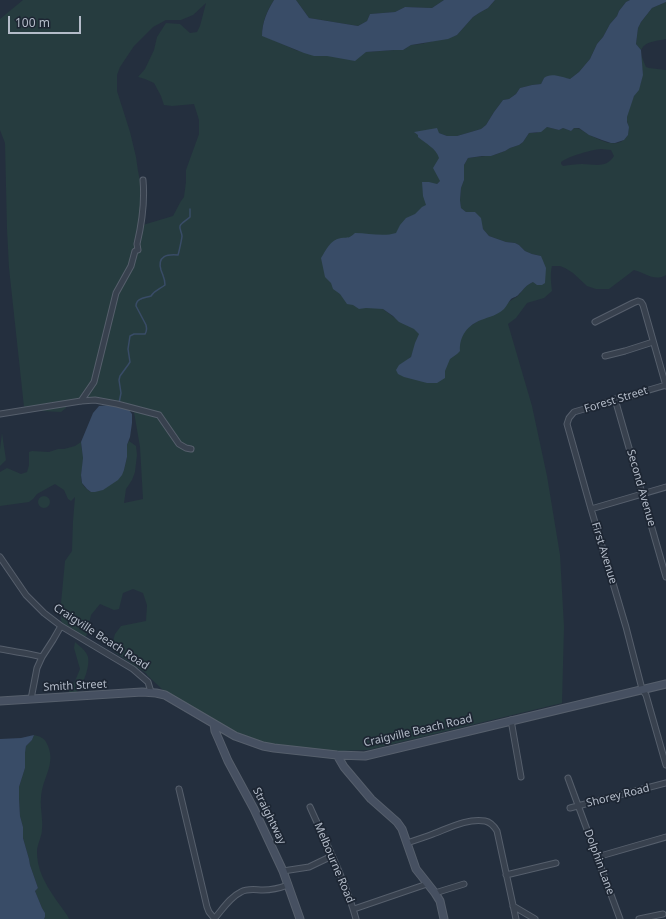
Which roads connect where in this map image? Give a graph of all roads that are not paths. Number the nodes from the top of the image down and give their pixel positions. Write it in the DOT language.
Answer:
graph roads {
  1 [pos="143,180"];
  2 [pos="595,322"];
  3 [pos="653,342"];
  4 [pos="605,356"];
  5 [pos="666,385"];
  6 [pos="88,390"];
  7 [pos="615,399"];
  8 [pos="95,400"];
  9 [pos="81,401"];
  10 [pos="0,414"];
  11 [pos="569,418"];
  12 [pos="192,449"];
  13 [pos="666,487"];
  14 [pos="642,494"];
  15 [pos="591,509"];
  16 [pos="0,557"];
  17 [pos="666,577"];
  18 [pos="61,626"];
  19 [pos="0,649"];
  20 [pos="42,657"];
  21 [pos="666,684"];
  22 [pos="642,689"];
  23 [pos="151,692"];
  24 [pos="31,699"];
  25 [pos="0,701"];
  26 [pos="510,720"];
  27 [pos="214,724"];
  28 [pos="337,756"];
  29 [pos="666,765"];
  30 [pos="521,777"];
  31 [pos="568,778"];
  32 [pos="666,783"];
  33 [pos="179,789"];
  34 [pos="579,806"];
  35 [pos="310,807"];
  36 [pos="570,808"];
  37 [pos="666,837"];
  38 [pos="407,843"];
  39 [pos="332,856"];
  40 [pos="597,857"];
  41 [pos="556,863"];
  42 [pos="283,871"];
  43 [pos="506,875"];
  44 [pos="427,884"];
  45 [pos="464,884"];
  46 [pos="288,885"];
  47 [pos="435,893"];
  48 [pos="513,906"];
  49 [pos="354,909"];
  50 [pos="220,912"];
  51 [pos="663,914"];
  52 [pos="214,919"];
  53 [pos="222,919"];
  54 [pos="300,919"];
  55 [pos="356,919"];
  56 [pos="444,919"];
  57 [pos="516,919"];
  58 [pos="535,919"];
  59 [pos="620,919"];
  60 [pos="639,919"];
  1 -- 6 [label="street"];
  2 -- 3 [label="street"];
  3 -- 4 [label="street"];
  3 -- 5 [label="street"];
  5 -- 7 [label="street, Forest Street"];
  6 -- 8 [label="street"];
  6 -- 9 [label="street"];
  7 -- 11 [label="street, Forest Street"];
  7 -- 14 [label="street, Second Avenue"];
  8 -- 9 [label="street"];
  8 -- 12 [label="street"];
  9 -- 10 [label="street"];
  11 -- 15 [label="street, First Avenue"];
  13 -- 14 [label="street"];
  14 -- 15 [label="street"];
  14 -- 17 [label="street, Second Avenue"];
  15 -- 22 [label="street, First Avenue"];
  16 -- 18 [label="street, Craigville Beach Road"];
  18 -- 20 [label="street"];
  18 -- 23 [label="street, Craigville Beach Road"];
  19 -- 20 [label="street"];
  20 -- 24 [label="street"];
  21 -- 22 [label="main road, Craigville Beach Road"];
  22 -- 26 [label="main road, Craigville Beach Road"];
  22 -- 29 [label="street, First Avenue"];
  23 -- 24 [label="main road, Smith Street"];
  23 -- 27 [label="main road, Craigville Beach Road"];
  24 -- 25 [label="main road, Smith Street"];
  26 -- 28 [label="main road, Craigville Beach Road"];
  26 -- 30 [label="street"];
  27 -- 28 [label="main road, Craigville Beach Road"];
  27 -- 42 [label="main road, Straightway"];
  28 -- 38 [label="main road"];
  31 -- 34 [label="street, Dolphin Lane"];
  32 -- 34 [label="street, Shorey Road"];
  33 -- 52 [label="street"];
  34 -- 36 [label="street, Shorey Road"];
  34 -- 40 [label="street, Dolphin Lane"];
  35 -- 39 [label="street, Melbourne Road"];
  37 -- 40 [label="street"];
  38 -- 43 [label="street"];
  38 -- 44 [label="main road"];
  39 -- 42 [label="street"];
  39 -- 49 [label="street, Melbourne Road"];
  40 -- 59 [label="street, Dolphin Lane"];
  41 -- 43 [label="street"];
  42 -- 46 [label="main road, Straightway"];
  43 -- 48 [label="street"];
  44 -- 47 [label="main road"];
  44 -- 49 [label="street"];
  45 -- 47 [label="street"];
  46 -- 50 [label="street"];
  46 -- 54 [label="main road, Straightway"];
  47 -- 56 [label="main road"];
  48 -- 57 [label="street"];
  48 -- 58 [label="street"];
  49 -- 55 [label="street, Melbourne Road"];
  50 -- 52 [label="street"];
  50 -- 53 [label="street"];
  51 -- 60 [label="street"];
}
